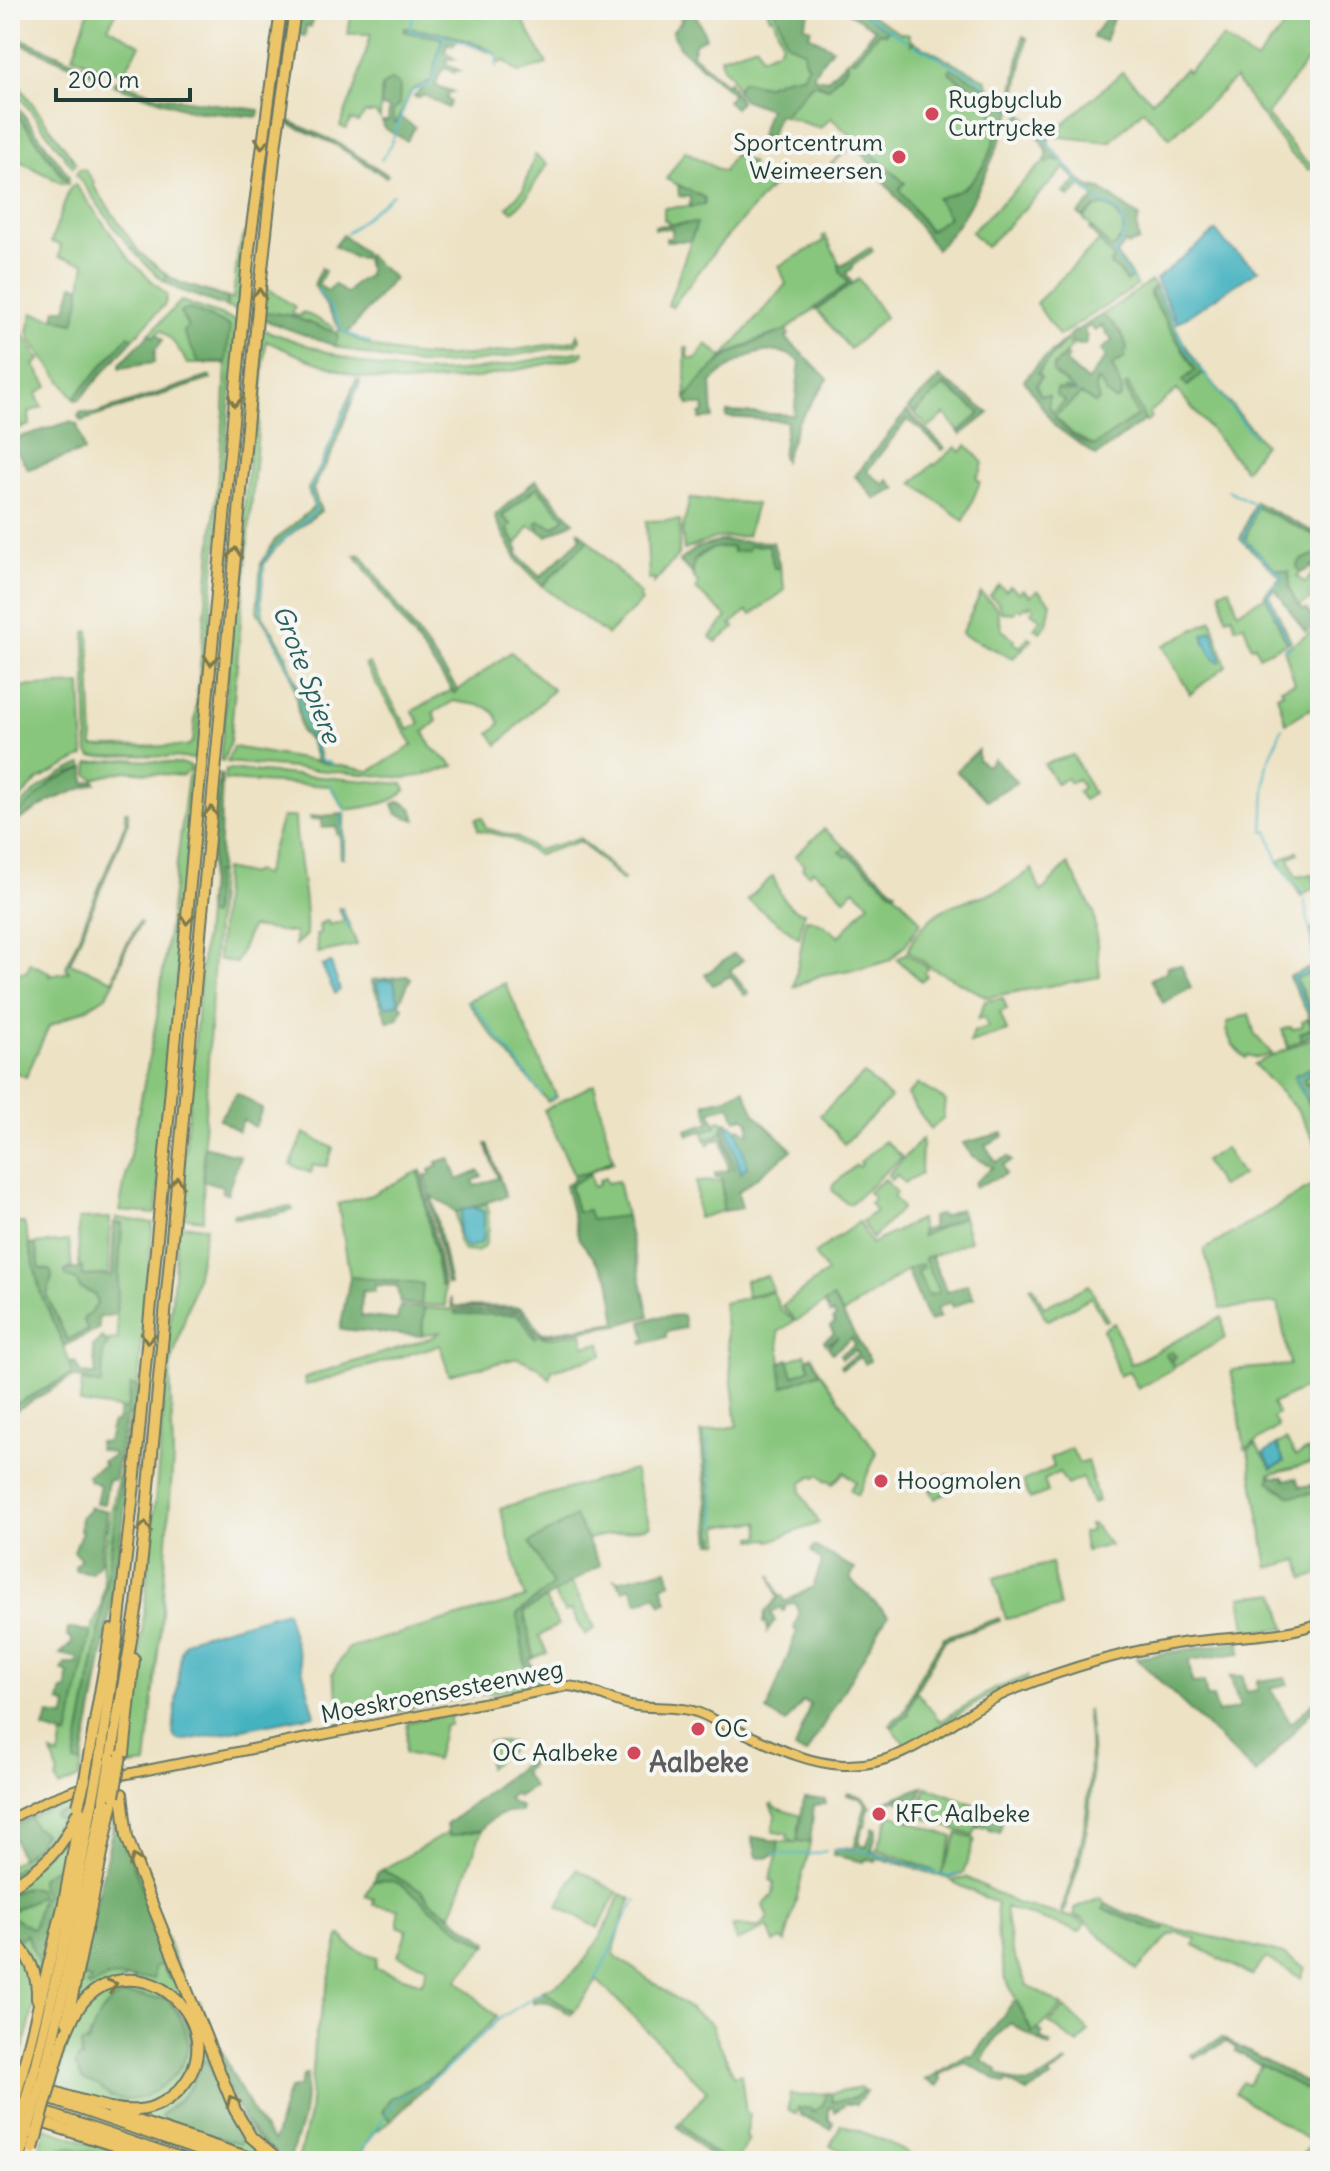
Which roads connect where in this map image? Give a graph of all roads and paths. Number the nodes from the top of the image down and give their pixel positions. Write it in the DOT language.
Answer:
graph roads {
  1 [pos="281,10"];
  2 [pos="295,10"];
  3 [pos="122,1590"];
  4 [pos="137,1605"];
  5 [pos="1320,1623"];
  6 [pos="114,1757"];
  7 [pos="113,1796"];
  8 [pos="84,1804"];
  9 [pos="10,1819"];
  10 [pos="10,1887"];
  11 [pos="10,1938"];
  12 [pos="35,2025"];
  13 [pos="63,2040"];
  14 [pos="42,2061"];
  15 [pos="10,2076"];
  16 [pos="10,2085"];
  17 [pos="72,2098"];
  18 [pos="10,2100"];
  19 [pos="10,2111"];
  20 [pos="10,2118"];
  21 [pos="83,2133"];
  22 [pos="24,2145"];
  23 [pos="10,2156"];
  24 [pos="18,2161"];
  25 [pos="30,2161"];
  26 [pos="133,2161"];
  27 [pos="163,2161"];
  28 [pos="186,2161"];
  29 [pos="229,2161"];
  30 [pos="259,2161"];
  31 [pos="279,2161"];
  1 -- 3 [label="highway, one-way"];
  4 -- 2 [label="highway, one-way"];
  3 -- 6 [label="highway"];
  3 -- 8 [label="highway, bridge"];
  4 -- 6 [label="highway"];
  4 -- 6 [label="highway"];
  5 -- 9 [label="main road, Moeskroensesteenweg"];
  6 -- 7 [label="highway, bridge"];
  6 -- 7 [label="highway, bridge"];
  6 -- 8 [label="highway, bridge"];
  7 -- 13 [label="highway"];
  7 -- 14 [label="highway"];
  31 -- 7 [label="highway, one-way"];
  8 -- 10 [label="highway"];
  8 -- 12 [label="highway"];
  8 -- 14 [label="highway"];
  11 -- 12 [label="highway"];
  12 -- 14 [label="highway"];
  13 -- 14 [label="highway"];
  13 -- 17 [label="highway, one-way"];
  14 -- 20 [label="highway, bridge"];
  14 -- 22 [label="highway, bridge"];
  14 -- 22 [label="highway, bridge"];
  15 -- 17 [label="highway"];
  16 -- 29 [label="highway"];
  17 -- 30 [label="highway"];
  18 -- 28 [label="highway"];
  19 -- 21 [label="highway"];
  21 -- 26 [label="highway"];
  21 -- 27 [label="highway"];
  22 -- 23 [label="highway"];
  22 -- 24 [label="highway"];
  22 -- 25 [label="highway"];
}
